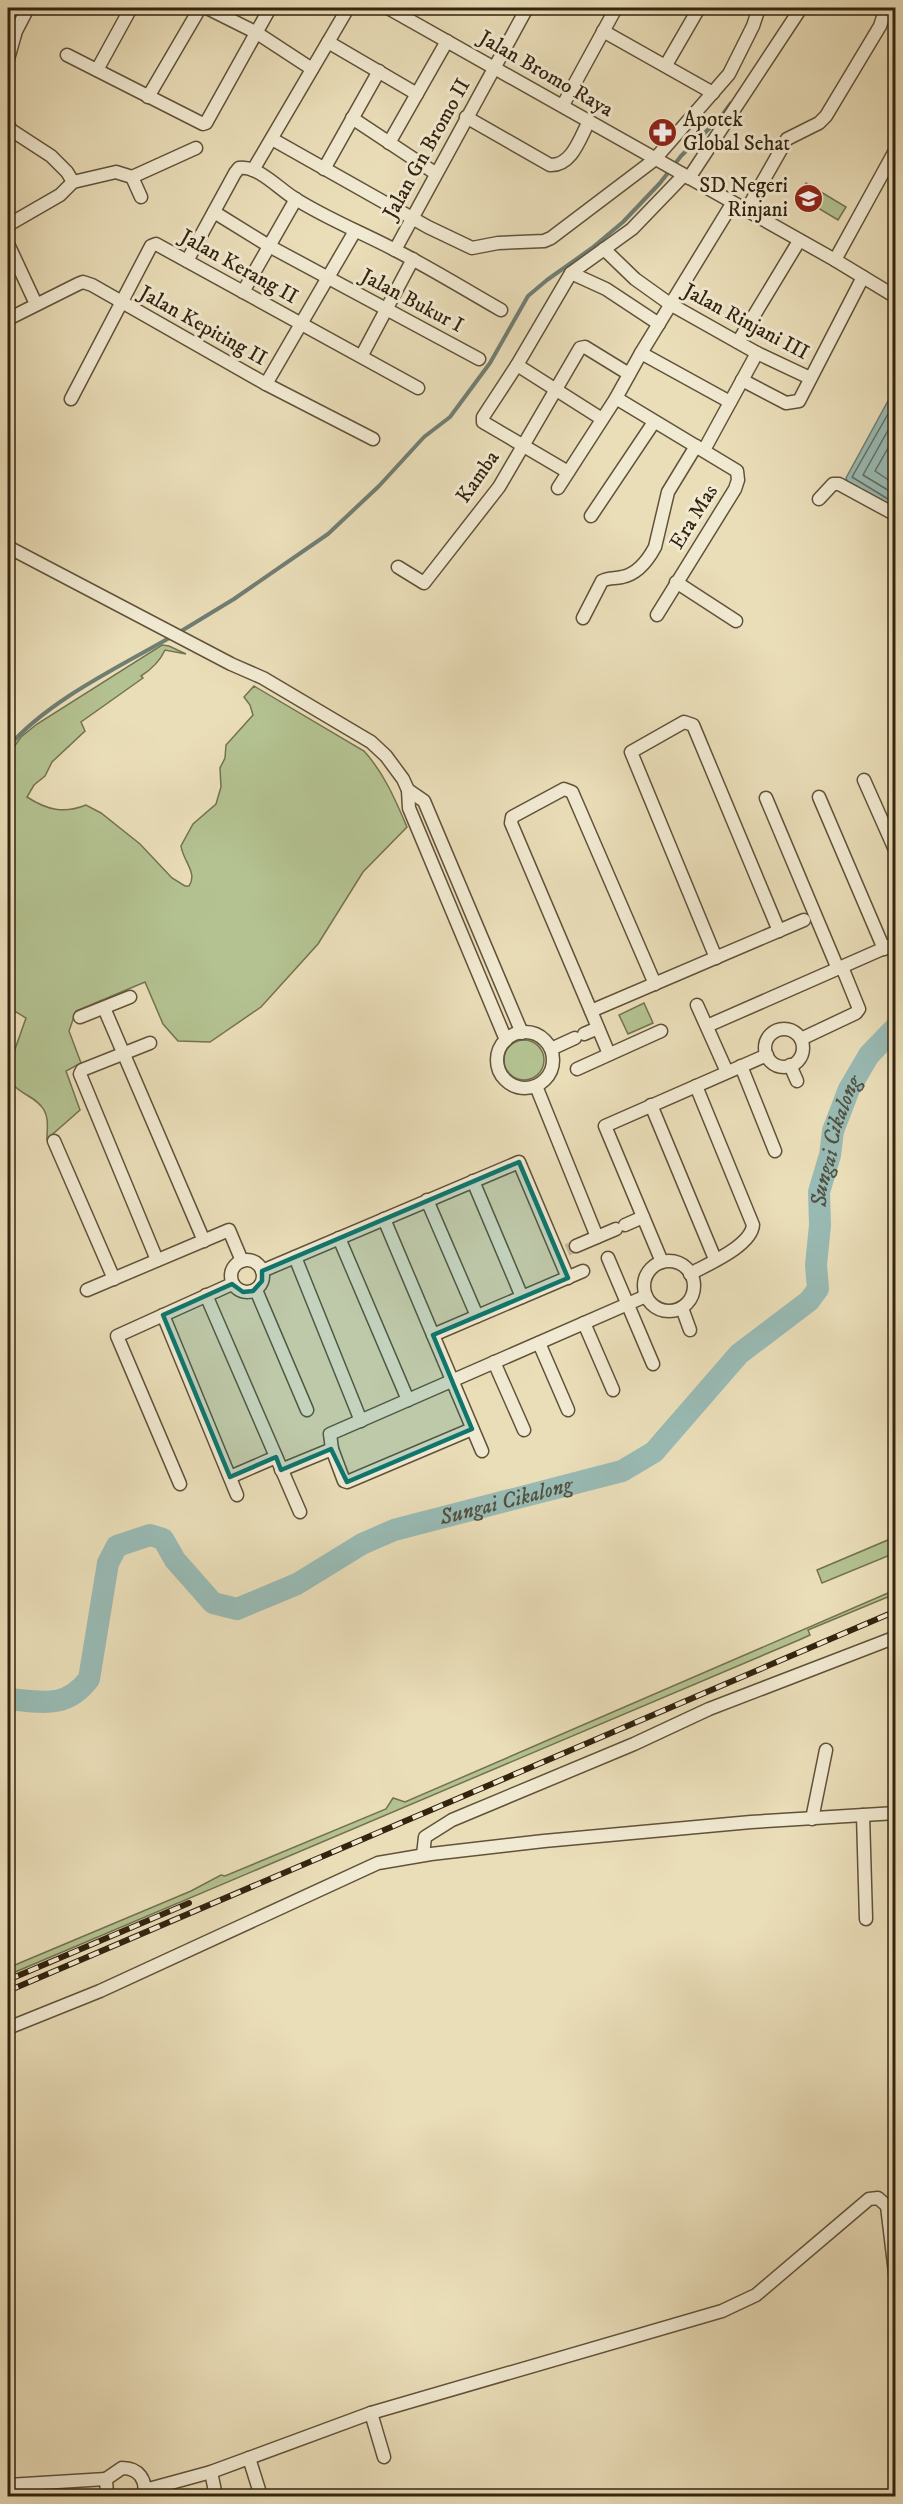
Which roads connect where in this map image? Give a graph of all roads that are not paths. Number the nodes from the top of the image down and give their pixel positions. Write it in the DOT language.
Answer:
graph roads {
  1 [pos="28,8"];
  2 [pos="131,8"];
  3 [pos="200,8"];
  4 [pos="207,8"];
  5 [pos="270,8"];
  6 [pos="348,8"];
  7 [pos="388,8"];
  8 [pos="525,8"];
  9 [pos="616,8"];
  10 [pos="699,8"];
  11 [pos="759,8"];
  12 [pos="801,8"];
  13 [pos="886,8"];
  14 [pos="603,31"];
  15 [pos="257,33"];
  16 [pos="447,41"];
  17 [pos="328,42"];
  18 [pos="67,55"];
  19 [pos="8,59"];
  20 [pos="666,65"];
  21 [pos="495,67"];
  22 [pos="312,69"];
  23 [pos="97,70"];
  24 [pos="379,71"];
  25 [pos="713,93"];
  26 [pos="417,94"];
  27 [pos="148,97"];
  28 [pos="563,105"];
  29 [pos="466,117"];
  30 [pos="352,118"];
  31 [pos="589,122"];
  32 [pos="8,124"];
  33 [pos="272,139"];
  34 [pos="389,143"];
  35 [pos="196,148"];
  36 [pos="896,149"];
  37 [pos="656,161"];
  38 [pos="324,169"];
  39 [pos="253,170"];
  40 [pos="435,173"];
  41 [pos="684,175"];
  42 [pos="132,177"];
  43 [pos="73,182"];
  44 [pos="141,197"];
  45 [pos="296,199"];
  46 [pos="732,204"];
  47 [pos="746,211"];
  48 [pos="214,212"];
  49 [pos="415,219"];
  50 [pos="8,225"];
  51 [pos="355,231"];
  52 [pos="799,240"];
  53 [pos="8,244"];
  54 [pos="269,246"];
  55 [pos="604,249"];
  56 [pos="395,250"];
  57 [pos="413,259"];
  58 [pos="835,260"];
  59 [pos="187,261"];
  60 [pos="571,273"];
  61 [pos="326,277"];
  62 [pos="863,277"];
  63 [pos="243,292"];
  64 [pos="896,297"];
  65 [pos="121,302"];
  66 [pos="36,304"];
  67 [pos="670,304"];
  68 [pos="386,309"];
  69 [pos="501,310"];
  70 [pos="8,319"];
  71 [pos="301,323"];
  72 [pos="659,324"];
  73 [pos="738,342"];
  74 [pos="641,353"];
  75 [pos="758,353"];
  76 [pos="362,356"];
  77 [pos="479,359"];
  78 [pos="517,365"];
  79 [pos="629,374"];
  80 [pos="810,378"];
  81 [pos="742,380"];
  82 [pos="267,384"];
  83 [pos="418,388"];
  84 [pos="556,388"];
  85 [pos="616,398"];
  86 [pos="71,399"];
  87 [pos="730,402"];
  88 [pos="602,419"];
  89 [pos="654,422"];
  90 [pos="373,440"];
  91 [pos="523,445"];
  92 [pos="700,448"];
  93 [pos="568,472"];
  94 [pos="558,488"];
  95 [pos="819,499"];
  96 [pos="896,515"];
  97 [pos="591,516"];
  98 [pos="8,547"];
  99 [pos="398,567"];
  100 [pos="676,582"];
  101 [pos="657,615"];
  102 [pos="582,618"];
  103 [pos="736,621"];
  104 [pos="864,780"];
  105 [pos="408,790"];
  106 [pos="819,797"];
  107 [pos="766,798"];
  108 [pos="896,852"];
  109 [pos="804,920"];
  110 [pos="779,931"];
  111 [pos="896,944"];
  112 [pos="884,949"];
  113 [pos="716,958"];
  114 [pos="840,968"];
  115 [pos="655,984"];
  116 [pos="130,997"];
  117 [pos="697,1005"];
  118 [pos="104,1008"];
  119 [pos="591,1011"];
  120 [pos="80,1017"];
  121 [pos="707,1026"];
  122 [pos="598,1028"];
  123 [pos="661,1031"];
  124 [pos="522,1033"];
  125 [pos="801,1039"];
  126 [pos="506,1040"];
  127 [pos="150,1043"];
  128 [pos="551,1049"];
  129 [pos="123,1053"];
  130 [pos="609,1054"];
  131 [pos="767,1055"];
  132 [pos="790,1065"];
  133 [pos="741,1066"];
  134 [pos="578,1069"];
  135 [pos="727,1072"];
  136 [pos="797,1081"];
  137 [pos="536,1086"];
  138 [pos="696,1086"];
  139 [pos="651,1105"];
  140 [pos="54,1141"];
  141 [pos="775,1151"];
  142 [pos="473,1181"];
  143 [pos="428,1200"];
  144 [pos="644,1217"];
  145 [pos="384,1219"];
  146 [pos="597,1237"];
  147 [pos="339,1238"];
  148 [pos="204,1241"];
  149 [pos="567,1250"];
  150 [pos="295,1257"];
  151 [pos="608,1258"];
  152 [pos="157,1260"];
  153 [pos="715,1260"];
  154 [pos="242,1261"];
  155 [pos="662,1262"];
  156 [pos="262,1271"];
  157 [pos="583,1271"];
  158 [pos="690,1274"];
  159 [pos="568,1278"];
  160 [pos="114,1279"];
  161 [pos="232,1284"];
  162 [pos="87,1290"];
  163 [pos="256,1290"];
  164 [pos="206,1295"];
  165 [pos="646,1296"];
  166 [pos="522,1297"];
  167 [pos="628,1303"];
  168 [pos="682,1308"];
  169 [pos="163,1315"];
  170 [pos="477,1316"];
  171 [pos="584,1323"];
  172 [pos="690,1330"];
  173 [pos="433,1335"];
  174 [pos="539,1343"];
  175 [pos="495,1362"];
  176 [pos="653,1364"];
  177 [pos="452,1381"];
  178 [pos="613,1390"];
  179 [pos="408,1400"];
  180 [pos="307,1410"];
  181 [pos="568,1410"];
  182 [pos="361,1420"];
  183 [pos="472,1429"];
  184 [pos="524,1430"];
  185 [pos="332,1449"];
  186 [pos="482,1451"];
  187 [pos="276,1457"];
  188 [pos="281,1470"];
  189 [pos="230,1477"];
  190 [pos="180,1484"];
  191 [pos="237,1495"];
  192 [pos="300,1512"];
  193 [pos="896,1637"];
  194 [pos="826,1749"];
  195 [pos="896,1813"];
  196 [pos="862,1815"];
  197 [pos="812,1819"];
  198 [pos="423,1855"];
  199 [pos="866,1919"];
  200 [pos="8,2028"];
  201 [pos="896,2281"];
  202 [pos="371,2413"];
  203 [pos="384,2457"];
  204 [pos="249,2458"];
  205 [pos="210,2472"];
  206 [pos="106,2479"];
  207 [pos="8,2485"];
  208 [pos="144,2493"];
  209 [pos="107,2496"];
  210 [pos="216,2496"];
  211 [pos="261,2496"];
  1 -- 19 [label="street"];
  2 -- 23 [label="street"];
  3 -- 27 [label="street"];
  4 -- 15 [label="street"];
  5 -- 15 [label="street"];
  6 -- 17 [label="street"];
  7 -- 16 [label="street, Jalan Bromo Raya"];
  8 -- 21 [label="street, Jalan Gn Bromo II"];
  9 -- 14 [label="street"];
  10 -- 20 [label="street"];
  11 -- 25 [label="street"];
  12 -- 41 [label="street"];
  13 -- 47 [label="street"];
  14 -- 20 [label="street"];
  14 -- 28 [label="street"];
  15 -- 22 [label="street"];
  15 -- 27 [label="street"];
  16 -- 21 [label="street, Jalan Bromo Raya"];
  16 -- 26 [label="street"];
  17 -- 22 [label="street"];
  17 -- 24 [label="street"];
  18 -- 23 [label="street"];
  20 -- 25 [label="street"];
  21 -- 28 [label="street, Jalan Bromo Raya"];
  21 -- 29 [label="street, Jalan Gn Bromo II"];
  22 -- 33 [label="street"];
  23 -- 27 [label="street"];
  24 -- 26 [label="street"];
  24 -- 30 [label="street"];
  25 -- 37 [label="street"];
  26 -- 34 [label="street"];
  28 -- 31 [label="street, Jalan Bromo Raya"];
  29 -- 31 [label="street"];
  29 -- 40 [label="street, Jalan Gn Bromo II"];
  30 -- 34 [label="street"];
  30 -- 38 [label="street"];
  31 -- 37 [label="street, Jalan Bromo Raya"];
  32 -- 43 [label="street"];
  33 -- 38 [label="street"];
  33 -- 39 [label="street"];
  34 -- 40 [label="street"];
  35 -- 42 [label="street"];
  36 -- 58 [label="street"];
  37 -- 41 [label="street, Jalan Bromo Raya"];
  37 -- 49 [label="street"];
  38 -- 49 [label="street"];
  39 -- 45 [label="street"];
  39 -- 48 [label="street"];
  40 -- 49 [label="street, Jalan Gn Bromo II"];
  41 -- 46 [label="street, Jalan Bromo Raya"];
  41 -- 55 [label="street"];
  42 -- 43 [label="street"];
  42 -- 44 [label="street"];
  43 -- 50 [label="street"];
  45 -- 51 [label="street"];
  45 -- 54 [label="street"];
  46 -- 47 [label="street, Jalan Bromo Raya"];
  46 -- 67 [label="street"];
  47 -- 52 [label="street, Jalan Bromo Raya"];
  48 -- 54 [label="street, Jalan Bukur I"];
  48 -- 59 [label="street"];
  49 -- 56 [label="street, Jalan Gn Bromo II"];
  51 -- 56 [label="street"];
  51 -- 61 [label="street"];
  52 -- 58 [label="street, Jalan Bromo Raya"];
  52 -- 73 [label="street"];
  53 -- 66 [label="street"];
  54 -- 61 [label="street, Jalan Bukur I"];
  54 -- 63 [label="street"];
  55 -- 60 [label="street"];
  55 -- 67 [label="street, Jalan Rinjani III"];
  56 -- 57 [label="street"];
  57 -- 68 [label="street"];
  57 -- 69 [label="street"];
  58 -- 62 [label="street, Jalan Bromo Raya"];
  59 -- 63 [label="street, Jalan Kerang II"];
  59 -- 65 [label="street, Jalan Kerang II"];
  60 -- 72 [label="street"];
  60 -- 78 [label="street"];
  61 -- 68 [label="street, Jalan Bukur I"];
  61 -- 71 [label="street"];
  62 -- 64 [label="street, Jalan Bromo Raya"];
  62 -- 80 [label="street, Jalan Rinjani III"];
  63 -- 71 [label="street, Jalan Kerang II"];
  65 -- 66 [label="street, Jalan Kepiting II"];
  65 -- 82 [label="street, Jalan Kepiting II"];
  65 -- 86 [label="street"];
  66 -- 70 [label="street"];
  67 -- 72 [label="street"];
  67 -- 73 [label="street, Jalan Rinjani III"];
  68 -- 76 [label="street"];
  68 -- 77 [label="street, Jalan Bukur I"];
  71 -- 76 [label="street, Jalan Kerang II"];
  71 -- 82 [label="street"];
  72 -- 74 [label="street"];
  73 -- 75 [label="street, Jalan Rinjani III"];
  74 -- 79 [label="street"];
  74 -- 87 [label="street"];
  75 -- 80 [label="street, Jalan Rinjani III"];
  75 -- 81 [label="street"];
  76 -- 83 [label="street, Jalan Kerang II"];
  78 -- 84 [label="street"];
  78 -- 91 [label="street"];
  79 -- 84 [label="street, Kamba"];
  79 -- 85 [label="street"];
  80 -- 81 [label="street"];
  81 -- 87 [label="street"];
  82 -- 90 [label="street, Jalan Kepiting II"];
  84 -- 88 [label="street"];
  84 -- 91 [label="street, Kamba"];
  85 -- 88 [label="street"];
  85 -- 89 [label="street"];
  87 -- 92 [label="street"];
  88 -- 93 [label="street"];
  89 -- 92 [label="street"];
  89 -- 97 [label="street"];
  91 -- 93 [label="street"];
  91 -- 99 [label="street, Kamba"];
  92 -- 100 [label="street, Era Mas"];
  92 -- 102 [label="street"];
  93 -- 94 [label="street"];
  95 -- 96 [label="street"];
  98 -- 105 [label="street"];
  100 -- 101 [label="street, Era Mas"];
  100 -- 103 [label="street"];
  104 -- 108 [label="street"];
  105 -- 124 [label="street"];
  105 -- 126 [label="street"];
  106 -- 112 [label="street"];
  107 -- 114 [label="street"];
  109 -- 110 [label="street"];
  110 -- 113 [label="street"];
  110 -- 113 [label="street"];
  111 -- 112 [label="street"];
  112 -- 114 [label="street"];
  113 -- 115 [label="street"];
  114 -- 121 [label="street"];
  114 -- 125 [label="street"];
  115 -- 119 [label="street"];
  115 -- 119 [label="street"];
  116 -- 118 [label="street"];
  117 -- 121 [label="street"];
  118 -- 120 [label="street"];
  118 -- 129 [label="street"];
  119 -- 122 [label="street"];
  121 -- 135 [label="street"];
  122 -- 128 [label="street"];
  122 -- 130 [label="street"];
  123 -- 130 [label="street"];
  124 -- 126 [label="street"];
  124 -- 128 [label="street"];
  125 -- 131 [label="street"];
  125 -- 132 [label="street"];
  126 -- 137 [label="street"];
  127 -- 129 [label="street"];
  128 -- 137 [label="street"];
  129 -- 148 [label="street"];
  129 -- 152 [label="street"];
  130 -- 134 [label="street"];
  131 -- 132 [label="street"];
  131 -- 133 [label="street"];
  132 -- 136 [label="street"];
  133 -- 135 [label="street"];
  133 -- 141 [label="street"];
  135 -- 138 [label="street"];
  137 -- 146 [label="street"];
  138 -- 139 [label="street"];
  138 -- 153 [label="street"];
  139 -- 144 [label="street"];
  139 -- 153 [label="street"];
  140 -- 160 [label="street"];
  142 -- 143 [label="street"];
  142 -- 149 [label="street"];
  142 -- 166 [label="street"];
  143 -- 145 [label="street"];
  143 -- 170 [label="street"];
  144 -- 146 [label="street"];
  144 -- 155 [label="street"];
  145 -- 147 [label="street"];
  145 -- 173 [label="street"];
  146 -- 149 [label="street"];
  147 -- 150 [label="street"];
  147 -- 179 [label="street"];
  148 -- 152 [label="street"];
  148 -- 154 [label="street"];
  149 -- 159 [label="street"];
  150 -- 156 [label="street"];
  150 -- 182 [label="street"];
  151 -- 167 [label="street"];
  152 -- 160 [label="street"];
  153 -- 158 [label="street"];
  154 -- 156 [label="street"];
  154 -- 161 [label="street"];
  155 -- 158 [label="street"];
  155 -- 165 [label="street"];
  156 -- 163 [label="street"];
  157 -- 159 [label="street"];
  158 -- 168 [label="street"];
  159 -- 166 [label="street"];
  160 -- 162 [label="street"];
  161 -- 163 [label="street"];
  161 -- 164 [label="street"];
  163 -- 180 [label="street"];
  164 -- 169 [label="street"];
  164 -- 187 [label="street"];
  165 -- 167 [label="street"];
  165 -- 168 [label="street"];
  166 -- 170 [label="street"];
  167 -- 171 [label="street"];
  167 -- 176 [label="street"];
  168 -- 172 [label="street"];
  169 -- 189 [label="street"];
  169 -- 190 [label="street"];
  170 -- 173 [label="street"];
  171 -- 174 [label="street"];
  171 -- 178 [label="street"];
  173 -- 177 [label="street"];
  174 -- 175 [label="street"];
  174 -- 181 [label="street"];
  175 -- 177 [label="street"];
  175 -- 184 [label="street"];
  177 -- 179 [label="street"];
  177 -- 183 [label="street"];
  179 -- 182 [label="street"];
  182 -- 185 [label="street"];
  183 -- 185 [label="street"];
  183 -- 186 [label="street"];
  185 -- 188 [label="street"];
  187 -- 188 [label="street"];
  187 -- 189 [label="street"];
  188 -- 192 [label="street"];
  189 -- 191 [label="street"];
  193 -- 198 [label="street"];
  194 -- 197 [label="street"];
  195 -- 196 [label="street"];
  196 -- 197 [label="street"];
  196 -- 199 [label="street"];
  197 -- 198 [label="street"];
  198 -- 200 [label="street"];
  201 -- 202 [label="street"];
  202 -- 203 [label="street"];
  202 -- 204 [label="street"];
  204 -- 205 [label="street"];
  204 -- 211 [label="street"];
  205 -- 208 [label="street"];
  205 -- 210 [label="street"];
  206 -- 207 [label="street"];
  206 -- 208 [label="street"];
  206 -- 209 [label="street"];
}
